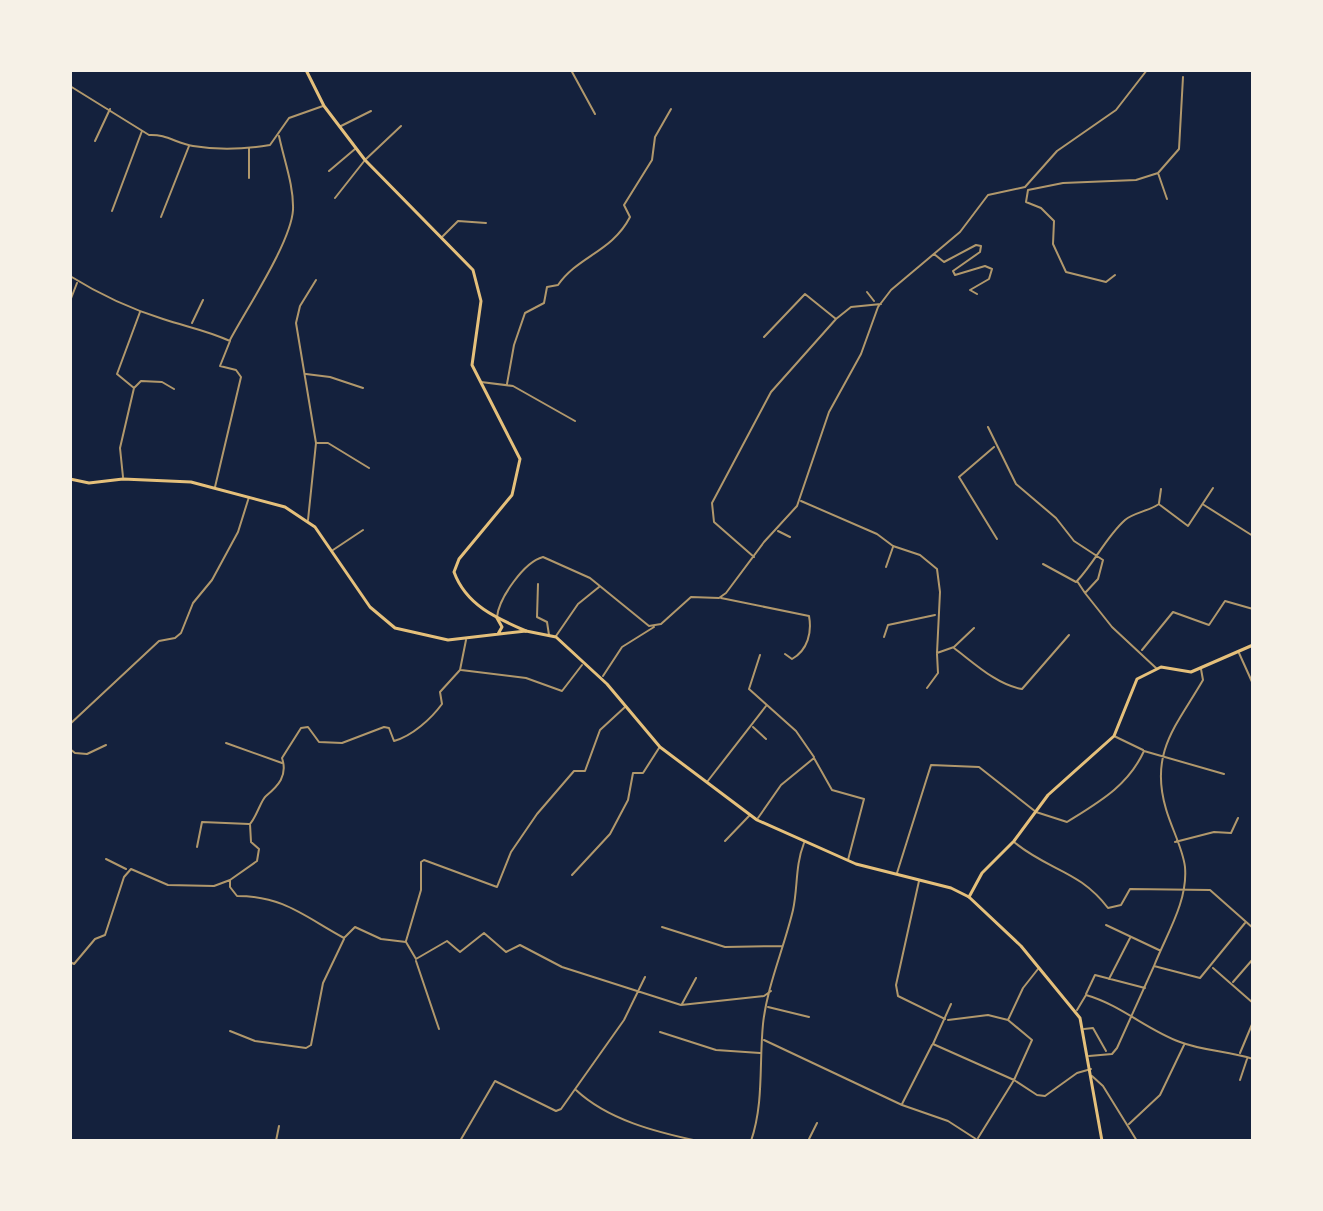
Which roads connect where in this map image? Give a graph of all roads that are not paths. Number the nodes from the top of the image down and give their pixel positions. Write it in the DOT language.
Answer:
graph roads {
  1 [pos="306,70"];
  2 [pos="571,70"];
  3 [pos="1147,70"];
  4 [pos="1183,77"];
  5 [pos="70,86"];
  6 [pos="324,106"];
  7 [pos="110,109"];
  8 [pos="671,109"];
  9 [pos="371,111"];
  10 [pos="595,114"];
  11 [pos="401,126"];
  12 [pos="340,127"];
  13 [pos="142,130"];
  14 [pos="279,136"];
  15 [pos="95,141"];
  16 [pos="190,145"];
  17 [pos="249,147"];
  18 [pos="356,148"];
  19 [pos="365,160"];
  20 [pos="329,171"];
  21 [pos="1158,173"];
  22 [pos="249,178"];
  23 [pos="1025,187"];
  24 [pos="1028,190"];
  25 [pos="335,198"];
  26 [pos="1167,199"];
  27 [pos="112,211"];
  28 [pos="161,217"];
  29 [pos="486,223"];
  30 [pos="441,239"];
  31 [pos="934,254"];
  32 [pos="1115,275"];
  33 [pos="70,276"];
  34 [pos="316,280"];
  35 [pos="78,281"];
  36 [pos="867,292"];
  37 [pos="977,294"];
  38 [pos="203,300"];
  39 [pos="70,301"];
  40 [pos="874,302"];
  41 [pos="881,304"];
  42 [pos="140,311"];
  43 [pos="836,319"];
  44 [pos="192,324"];
  45 [pos="764,337"];
  46 [pos="230,341"];
  47 [pos="304,374"];
  48 [pos="480,382"];
  49 [pos="507,384"];
  50 [pos="134,388"];
  51 [pos="363,388"];
  52 [pos="174,389"];
  53 [pos="575,421"];
  54 [pos="988,427"];
  55 [pos="316,443"];
  56 [pos="995,447"];
  57 [pos="369,468"];
  58 [pos="70,479"];
  59 [pos="123,479"];
  60 [pos="215,487"];
  61 [pos="1213,488"];
  62 [pos="1161,489"];
  63 [pos="249,496"];
  64 [pos="799,500"];
  65 [pos="1159,504"];
  66 [pos="1204,505"];
  67 [pos="308,521"];
  68 [pos="363,530"];
  69 [pos="776,530"];
  70 [pos="1253,536"];
  71 [pos="790,537"];
  72 [pos="997,539"];
  73 [pos="893,546"];
  74 [pos="333,550"];
  75 [pos="1096,556"];
  76 [pos="755,557"];
  77 [pos="1043,564"];
  78 [pos="886,567"];
  79 [pos="1077,583"];
  80 [pos="538,584"];
  81 [pos="600,586"];
  82 [pos="1085,593"];
  83 [pos="719,598"];
  84 [pos="1253,609"];
  85 [pos="938,615"];
  86 [pos="497,618"];
  87 [pos="506,622"];
  88 [pos="655,627"];
  89 [pos="974,628"];
  90 [pos="526,631"];
  91 [pos="504,635"];
  92 [pos="549,635"];
  93 [pos="1069,635"];
  94 [pos="495,636"];
  95 [pos="556,637"];
  96 [pos="884,637"];
  97 [pos="466,639"];
  98 [pos="1253,645"];
  99 [pos="954,647"];
  100 [pos="1141,651"];
  101 [pos="937,653"];
  102 [pos="1239,653"];
  103 [pos="785,654"];
  104 [pos="760,655"];
  105 [pos="584,662"];
  106 [pos="1157,668"];
  107 [pos="1201,669"];
  108 [pos="460,670"];
  109 [pos="601,678"];
  110 [pos="1253,684"];
  111 [pos="927,688"];
  112 [pos="626,706"];
  113 [pos="766,706"];
  114 [pos="70,724"];
  115 [pos="752,726"];
  116 [pos="1114,736"];
  117 [pos="766,739"];
  118 [pos="226,743"];
  119 [pos="106,745"];
  120 [pos="660,747"];
  121 [pos="70,749"];
  122 [pos="1144,751"];
  123 [pos="814,758"];
  124 [pos="1162,758"];
  125 [pos="283,763"];
  126 [pos="1224,774"];
  127 [pos="706,783"];
  128 [pos="1036,812"];
  129 [pos="750,815"];
  130 [pos="1238,818"];
  131 [pos="757,820"];
  132 [pos="250,824"];
  133 [pos="725,841"];
  134 [pos="1014,841"];
  135 [pos="804,842"];
  136 [pos="1175,842"];
  137 [pos="197,847"];
  138 [pos="106,859"];
  139 [pos="848,861"];
  140 [pos="127,870"];
  141 [pos="572,875"];
  142 [pos="897,875"];
  143 [pos="236,876"];
  144 [pos="230,880"];
  145 [pos="919,880"];
  146 [pos="484,882"];
  147 [pos="230,887"];
  148 [pos="481,888"];
  149 [pos="1182,889"];
  150 [pos="969,897"];
  151 [pos="1245,923"];
  152 [pos="1106,925"];
  153 [pos="662,927"];
  154 [pos="1253,928"];
  155 [pos="1130,937"];
  156 [pos="344,938"];
  157 [pos="406,942"];
  158 [pos="783,947"];
  159 [pos="1161,950"];
  160 [pos="416,959"];
  161 [pos="1253,959"];
  162 [pos="70,962"];
  163 [pos="1154,966"];
  164 [pos="1040,967"];
  165 [pos="1213,967"];
  166 [pos="645,977"];
  167 [pos="696,978"];
  168 [pos="1109,979"];
  169 [pos="1231,984"];
  170 [pos="1145,988"];
  171 [pos="640,991"];
  172 [pos="771,991"];
  173 [pos="1086,995"];
  174 [pos="1253,1003"];
  175 [pos="951,1004"];
  176 [pos="681,1005"];
  177 [pos="766,1007"];
  178 [pos="1076,1011"];
  179 [pos="809,1017"];
  180 [pos="1133,1018"];
  181 [pos="946,1020"];
  182 [pos="1008,1020"];
  183 [pos="1253,1022"];
  184 [pos="439,1029"];
  185 [pos="1084,1029"];
  186 [pos="230,1031"];
  187 [pos="660,1032"];
  188 [pos="763,1040"];
  189 [pos="933,1044"];
  190 [pos="1184,1044"];
  191 [pos="1106,1052"];
  192 [pos="760,1053"];
  193 [pos="1239,1054"];
  194 [pos="1089,1056"];
  195 [pos="1248,1058"];
  196 [pos="1253,1059"];
  197 [pos="1091,1069"];
  198 [pos="1092,1076"];
  199 [pos="1014,1080"];
  200 [pos="1240,1080"];
  201 [pos="575,1089"];
  202 [pos="902,1105"];
  203 [pos="817,1123"];
  204 [pos="1129,1124"];
  205 [pos="279,1126"];
  206 [pos="978,1140"];
  207 [pos="276,1141"];
  208 [pos="460,1141"];
  209 [pos="698,1141"];
  210 [pos="751,1141"];
  211 [pos="808,1141"];
  212 [pos="1102,1141"];
  213 [pos="1137,1141"];
  1 -- 6 [label="main road"];
  2 -- 10 [label="street"];
  3 -- 23 [label="street"];
  4 -- 21 [label="street"];
  5 -- 7 [label="street"];
  6 -- 12 [label="main road"];
  6 -- 14 [label="street"];
  7 -- 13 [label="street"];
  7 -- 15 [label="street"];
  8 -- 49 [label="street"];
  9 -- 12 [label="street"];
  11 -- 19 [label="street"];
  12 -- 18 [label="main road"];
  13 -- 16 [label="street"];
  13 -- 27 [label="street"];
  14 -- 17 [label="street"];
  14 -- 46 [label="street"];
  16 -- 17 [label="street"];
  16 -- 28 [label="street"];
  17 -- 22 [label="street"];
  18 -- 19 [label="main road"];
  18 -- 20 [label="street"];
  19 -- 25 [label="street"];
  19 -- 30 [label="main road"];
  21 -- 24 [label="street"];
  21 -- 26 [label="street"];
  23 -- 24 [label="street"];
  23 -- 31 [label="street"];
  24 -- 32 [label="street"];
  29 -- 30 [label="street"];
  30 -- 48 [label="main road"];
  31 -- 37 [label="street"];
  31 -- 41 [label="street"];
  33 -- 35 [label="street"];
  34 -- 47 [label="street"];
  35 -- 39 [label="street"];
  35 -- 42 [label="street"];
  36 -- 40 [label="street"];
  38 -- 44 [label="street"];
  40 -- 41 [label="street"];
  40 -- 43 [label="street"];
  41 -- 64 [label="street"];
  42 -- 44 [label="street"];
  42 -- 50 [label="street"];
  43 -- 45 [label="street"];
  43 -- 76 [label="street"];
  44 -- 46 [label="street"];
  46 -- 60 [label="street"];
  47 -- 51 [label="street"];
  47 -- 55 [label="street"];
  48 -- 49 [label="street"];
  48 -- 86 [label="main road"];
  49 -- 53 [label="street"];
  50 -- 52 [label="street"];
  50 -- 59 [label="street"];
  54 -- 56 [label="street"];
  55 -- 57 [label="street"];
  55 -- 67 [label="street"];
  56 -- 72 [label="street"];
  56 -- 75 [label="street"];
  58 -- 59 [label="main road"];
  59 -- 60 [label="main road"];
  60 -- 63 [label="main road"];
  61 -- 66 [label="street"];
  62 -- 65 [label="street"];
  63 -- 67 [label="main road"];
  63 -- 114 [label="street"];
  64 -- 69 [label="street"];
  64 -- 73 [label="street"];
  65 -- 66 [label="street"];
  65 -- 75 [label="street"];
  66 -- 70 [label="street"];
  67 -- 74 [label="main road"];
  68 -- 74 [label="street"];
  69 -- 71 [label="street"];
  69 -- 76 [label="street"];
  73 -- 78 [label="street"];
  73 -- 85 [label="street"];
  74 -- 97 [label="main road"];
  75 -- 79 [label="street"];
  75 -- 82 [label="street"];
  76 -- 83 [label="street"];
  77 -- 79 [label="street"];
  79 -- 82 [label="street"];
  80 -- 92 [label="street"];
  81 -- 86 [label="street"];
  81 -- 88 [label="street"];
  81 -- 95 [label="street"];
  82 -- 100 [label="street"];
  83 -- 88 [label="street"];
  83 -- 103 [label="street"];
  84 -- 100 [label="street"];
  85 -- 96 [label="street"];
  85 -- 101 [label="street"];
  86 -- 87 [label="main road"];
  86 -- 94 [label="main road"];
  87 -- 90 [label="main road"];
  87 -- 91 [label="main road"];
  88 -- 109 [label="street"];
  89 -- 99 [label="street"];
  90 -- 91 [label="main road"];
  90 -- 92 [label="main road"];
  91 -- 94 [label="main road"];
  92 -- 95 [label="main road"];
  93 -- 99 [label="street"];
  94 -- 97 [label="main road"];
  95 -- 105 [label="main road"];
  97 -- 108 [label="street"];
  98 -- 102 [label="main road"];
  99 -- 101 [label="street"];
  100 -- 106 [label="street"];
  101 -- 111 [label="street"];
  102 -- 107 [label="main road"];
  102 -- 110 [label="street"];
  104 -- 113 [label="street"];
  105 -- 108 [label="street"];
  105 -- 109 [label="main road"];
  106 -- 107 [label="main road"];
  106 -- 116 [label="main road"];
  107 -- 124 [label="street"];
  108 -- 125 [label="street"];
  109 -- 112 [label="main road"];
  112 -- 120 [label="main road"];
  112 -- 146 [label="street"];
  113 -- 115 [label="street"];
  113 -- 123 [label="street"];
  115 -- 117 [label="street"];
  115 -- 127 [label="street"];
  116 -- 122 [label="street"];
  116 -- 128 [label="main road"];
  118 -- 125 [label="street"];
  119 -- 121 [label="street"];
  120 -- 127 [label="main road"];
  120 -- 141 [label="street"];
  122 -- 124 [label="street"];
  122 -- 128 [label="street"];
  123 -- 131 [label="street"];
  123 -- 139 [label="street"];
  124 -- 126 [label="street"];
  124 -- 136 [label="street"];
  125 -- 132 [label="street"];
  127 -- 129 [label="main road"];
  128 -- 134 [label="main road"];
  128 -- 142 [label="street"];
  129 -- 131 [label="main road"];
  129 -- 133 [label="street"];
  130 -- 136 [label="street"];
  131 -- 135 [label="main road"];
  132 -- 137 [label="street"];
  132 -- 143 [label="street"];
  134 -- 149 [label="street"];
  134 -- 150 [label="main road"];
  135 -- 139 [label="main road"];
  135 -- 158 [label="street"];
  136 -- 149 [label="street"];
  138 -- 140 [label="street"];
  139 -- 142 [label="main road"];
  140 -- 144 [label="street"];
  140 -- 162 [label="street"];
  142 -- 145 [label="main road"];
  143 -- 144 [label="street"];
  143 -- 147 [label="street"];
  144 -- 147 [label="street"];
  145 -- 150 [label="main road"];
  145 -- 181 [label="street"];
  146 -- 148 [label="street"];
  146 -- 157 [label="street"];
  147 -- 156 [label="street"];
  149 -- 151 [label="street"];
  149 -- 159 [label="street"];
  150 -- 164 [label="main road"];
  151 -- 154 [label="street"];
  151 -- 165 [label="street"];
  152 -- 155 [label="street"];
  153 -- 158 [label="street"];
  155 -- 159 [label="street"];
  155 -- 168 [label="street"];
  156 -- 157 [label="street"];
  156 -- 186 [label="street"];
  157 -- 160 [label="street"];
  158 -- 172 [label="street"];
  159 -- 163 [label="street"];
  160 -- 171 [label="street"];
  160 -- 184 [label="street"];
  161 -- 169 [label="street"];
  163 -- 165 [label="street"];
  163 -- 170 [label="street"];
  164 -- 178 [label="main road"];
  164 -- 182 [label="street"];
  165 -- 169 [label="street"];
  166 -- 171 [label="street"];
  167 -- 176 [label="street"];
  168 -- 170 [label="street"];
  168 -- 173 [label="street"];
  169 -- 174 [label="street"];
  170 -- 180 [label="street"];
  171 -- 176 [label="street"];
  171 -- 201 [label="street"];
  172 -- 176 [label="street"];
  172 -- 177 [label="street"];
  173 -- 178 [label="street"];
  173 -- 180 [label="street"];
  175 -- 181 [label="street"];
  177 -- 179 [label="street"];
  177 -- 188 [label="street"];
  178 -- 185 [label="main road"];
  180 -- 190 [label="street"];
  180 -- 191 [label="street"];
  181 -- 182 [label="street"];
  181 -- 189 [label="street"];
  182 -- 199 [label="street"];
  183 -- 193 [label="street"];
  185 -- 191 [label="street"];
  185 -- 194 [label="main road"];
  187 -- 192 [label="street"];
  188 -- 192 [label="street"];
  188 -- 202 [label="street"];
  189 -- 199 [label="street"];
  189 -- 202 [label="street"];
  190 -- 193 [label="street"];
  190 -- 204 [label="street"];
  191 -- 194 [label="street"];
  192 -- 210 [label="street"];
  193 -- 195 [label="street"];
  194 -- 197 [label="main road"];
  195 -- 196 [label="street"];
  195 -- 200 [label="street"];
  197 -- 198 [label="main road"];
  197 -- 199 [label="street"];
  198 -- 204 [label="street"];
  198 -- 212 [label="main road"];
  199 -- 206 [label="street"];
  201 -- 208 [label="street"];
  201 -- 209 [label="street"];
  202 -- 206 [label="street"];
  203 -- 211 [label="street"];
  204 -- 213 [label="street"];
  205 -- 207 [label="street"];
}
